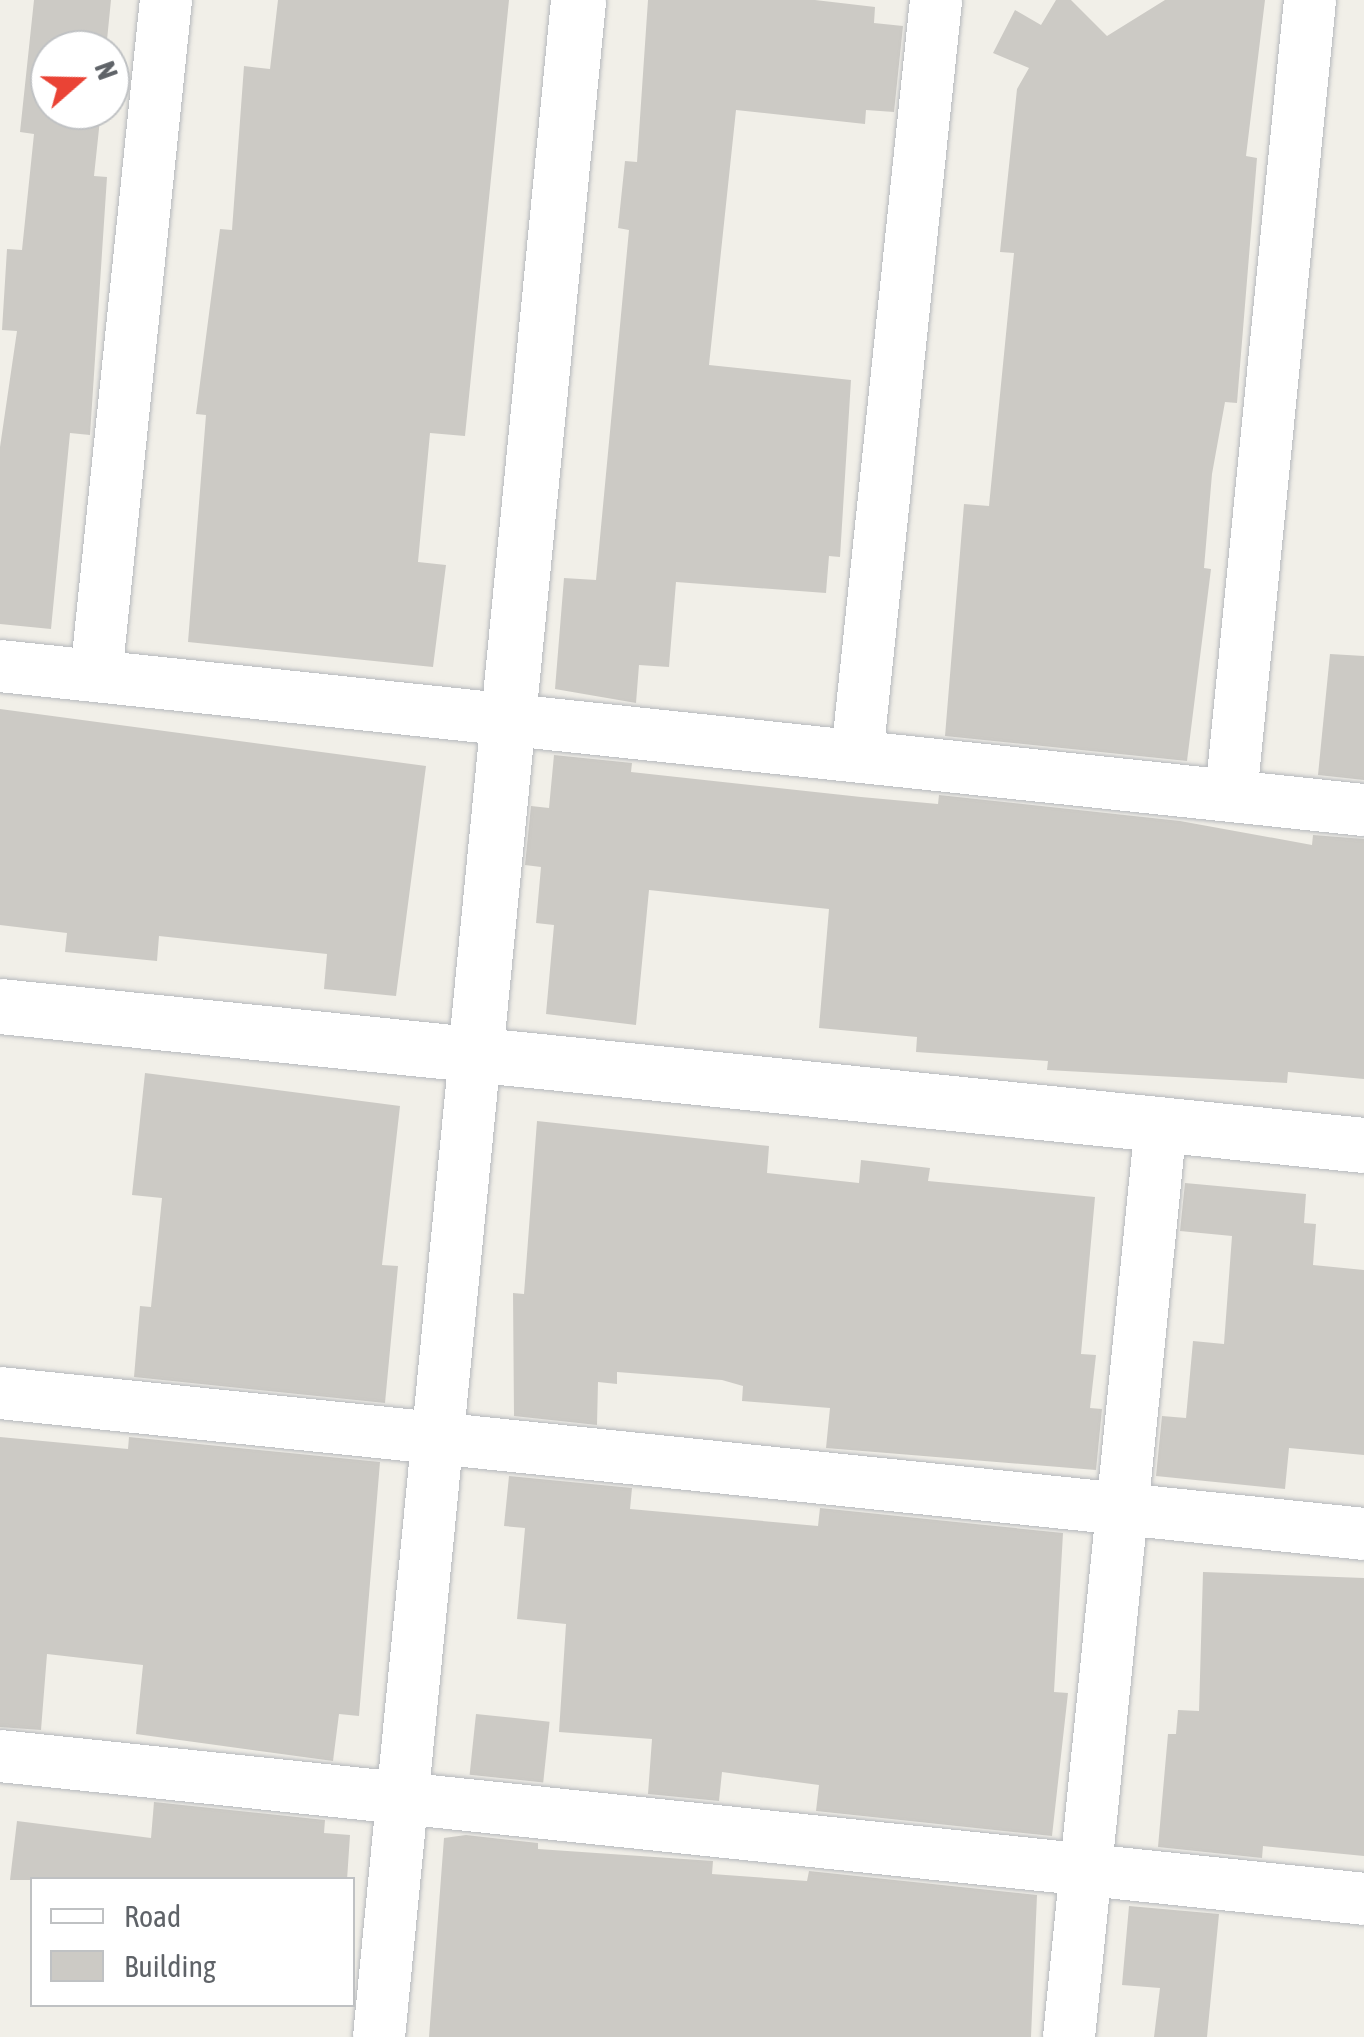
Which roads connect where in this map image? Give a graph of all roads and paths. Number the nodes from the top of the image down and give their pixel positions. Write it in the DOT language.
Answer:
graph roads {
  1 [pos="166,0"];
  2 [pos="578,0"];
  3 [pos="936,0"];
  4 [pos="1310,0"];
  5 [pos="0,666"];
  6 [pos="96,676"];
  7 [pos="508,719"];
  8 [pos="857,756"];
  9 [pos="1231,796"];
  10 [pos="1364,810"];
  11 [pos="0,1006"];
  12 [pos="475,1055"];
  13 [pos="1161,1124"];
  14 [pos="1364,1145"];
  15 [pos="0,1393"];
  16 [pos="437,1438"];
  17 [pos="1122,1510"];
  18 [pos="1364,1534"];
  19 [pos="0,1756"];
  20 [pos="402,1798"];
  21 [pos="1086,1869"];
  22 [pos="1364,1899"];
  23 [pos="379,2037"];
  24 [pos="1069,2037"];
  1 -- 6 [label="street"];
  2 -- 7 [label="street"];
  3 -- 8 [label="street"];
  4 -- 9 [label="street"];
  5 -- 6 [label="street"];
  6 -- 7 [label="street"];
  7 -- 8 [label="street"];
  7 -- 12 [label="street"];
  8 -- 9 [label="street"];
  9 -- 10 [label="street"];
  11 -- 12 [label="street"];
  12 -- 13 [label="street"];
  12 -- 16 [label="street"];
  13 -- 14 [label="street"];
  13 -- 17 [label="street"];
  15 -- 16 [label="street"];
  16 -- 17 [label="street"];
  16 -- 20 [label="street"];
  17 -- 18 [label="street"];
  17 -- 21 [label="street"];
  19 -- 20 [label="street"];
  20 -- 21 [label="street"];
  20 -- 23 [label="street"];
  21 -- 22 [label="street"];
  21 -- 24 [label="street"];
}
